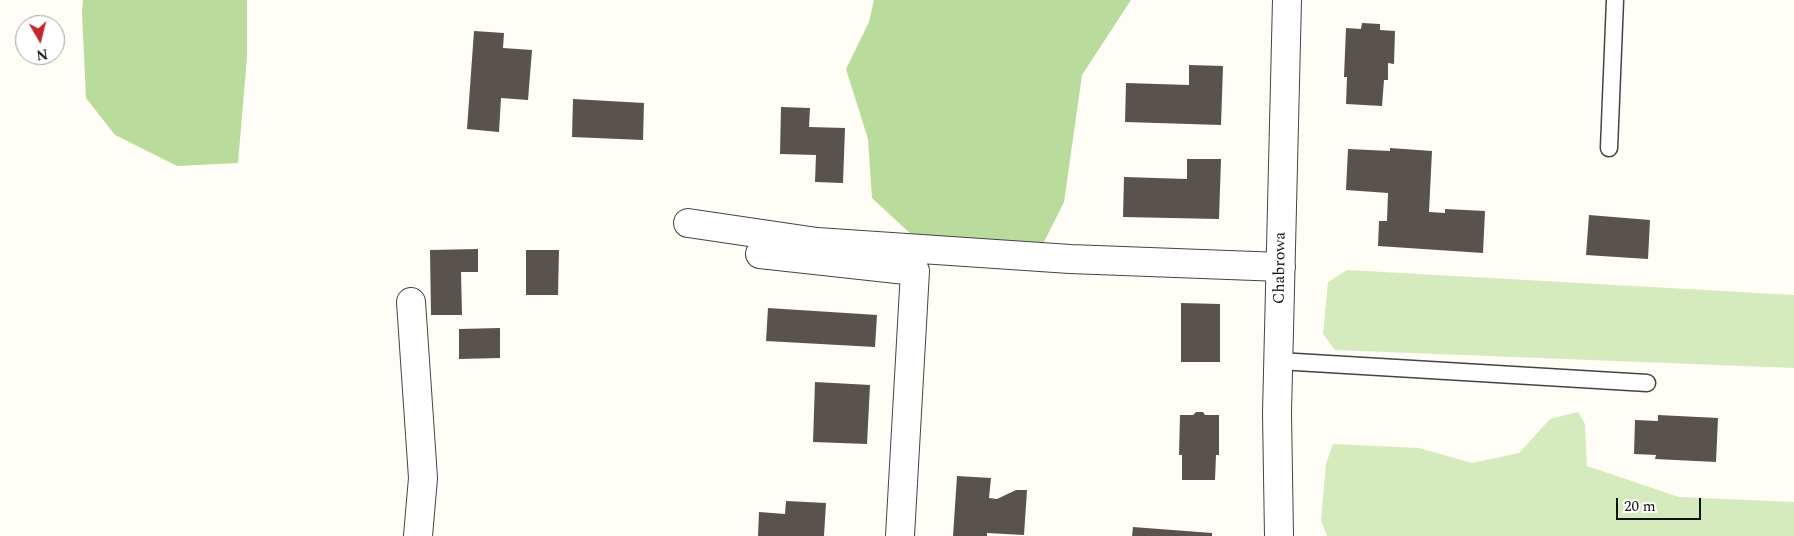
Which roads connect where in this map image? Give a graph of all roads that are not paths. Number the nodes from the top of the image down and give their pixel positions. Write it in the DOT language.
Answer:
graph roads {
  1 [pos="1287,0"];
  2 [pos="1615,0"];
  3 [pos="1610,148"];
  4 [pos="688,223"];
  5 [pos="760,254"];
  6 [pos="1281,267"];
  7 [pos="410,302"];
  8 [pos="1279,360"];
  9 [pos="1647,383"];
  10 [pos="418,536"];
  11 [pos="900,536"];
  12 [pos="1279,536"];
  1 -- 6 [label="street, Chabrowa"];
  2 -- 3 [label="lane"];
  4 -- 6 [label="street"];
  5 -- 11 [label="street"];
  6 -- 8 [label="street, Chabrowa"];
  7 -- 10 [label="street"];
  8 -- 9 [label="lane"];
  8 -- 12 [label="street, Chabrowa"];
}
